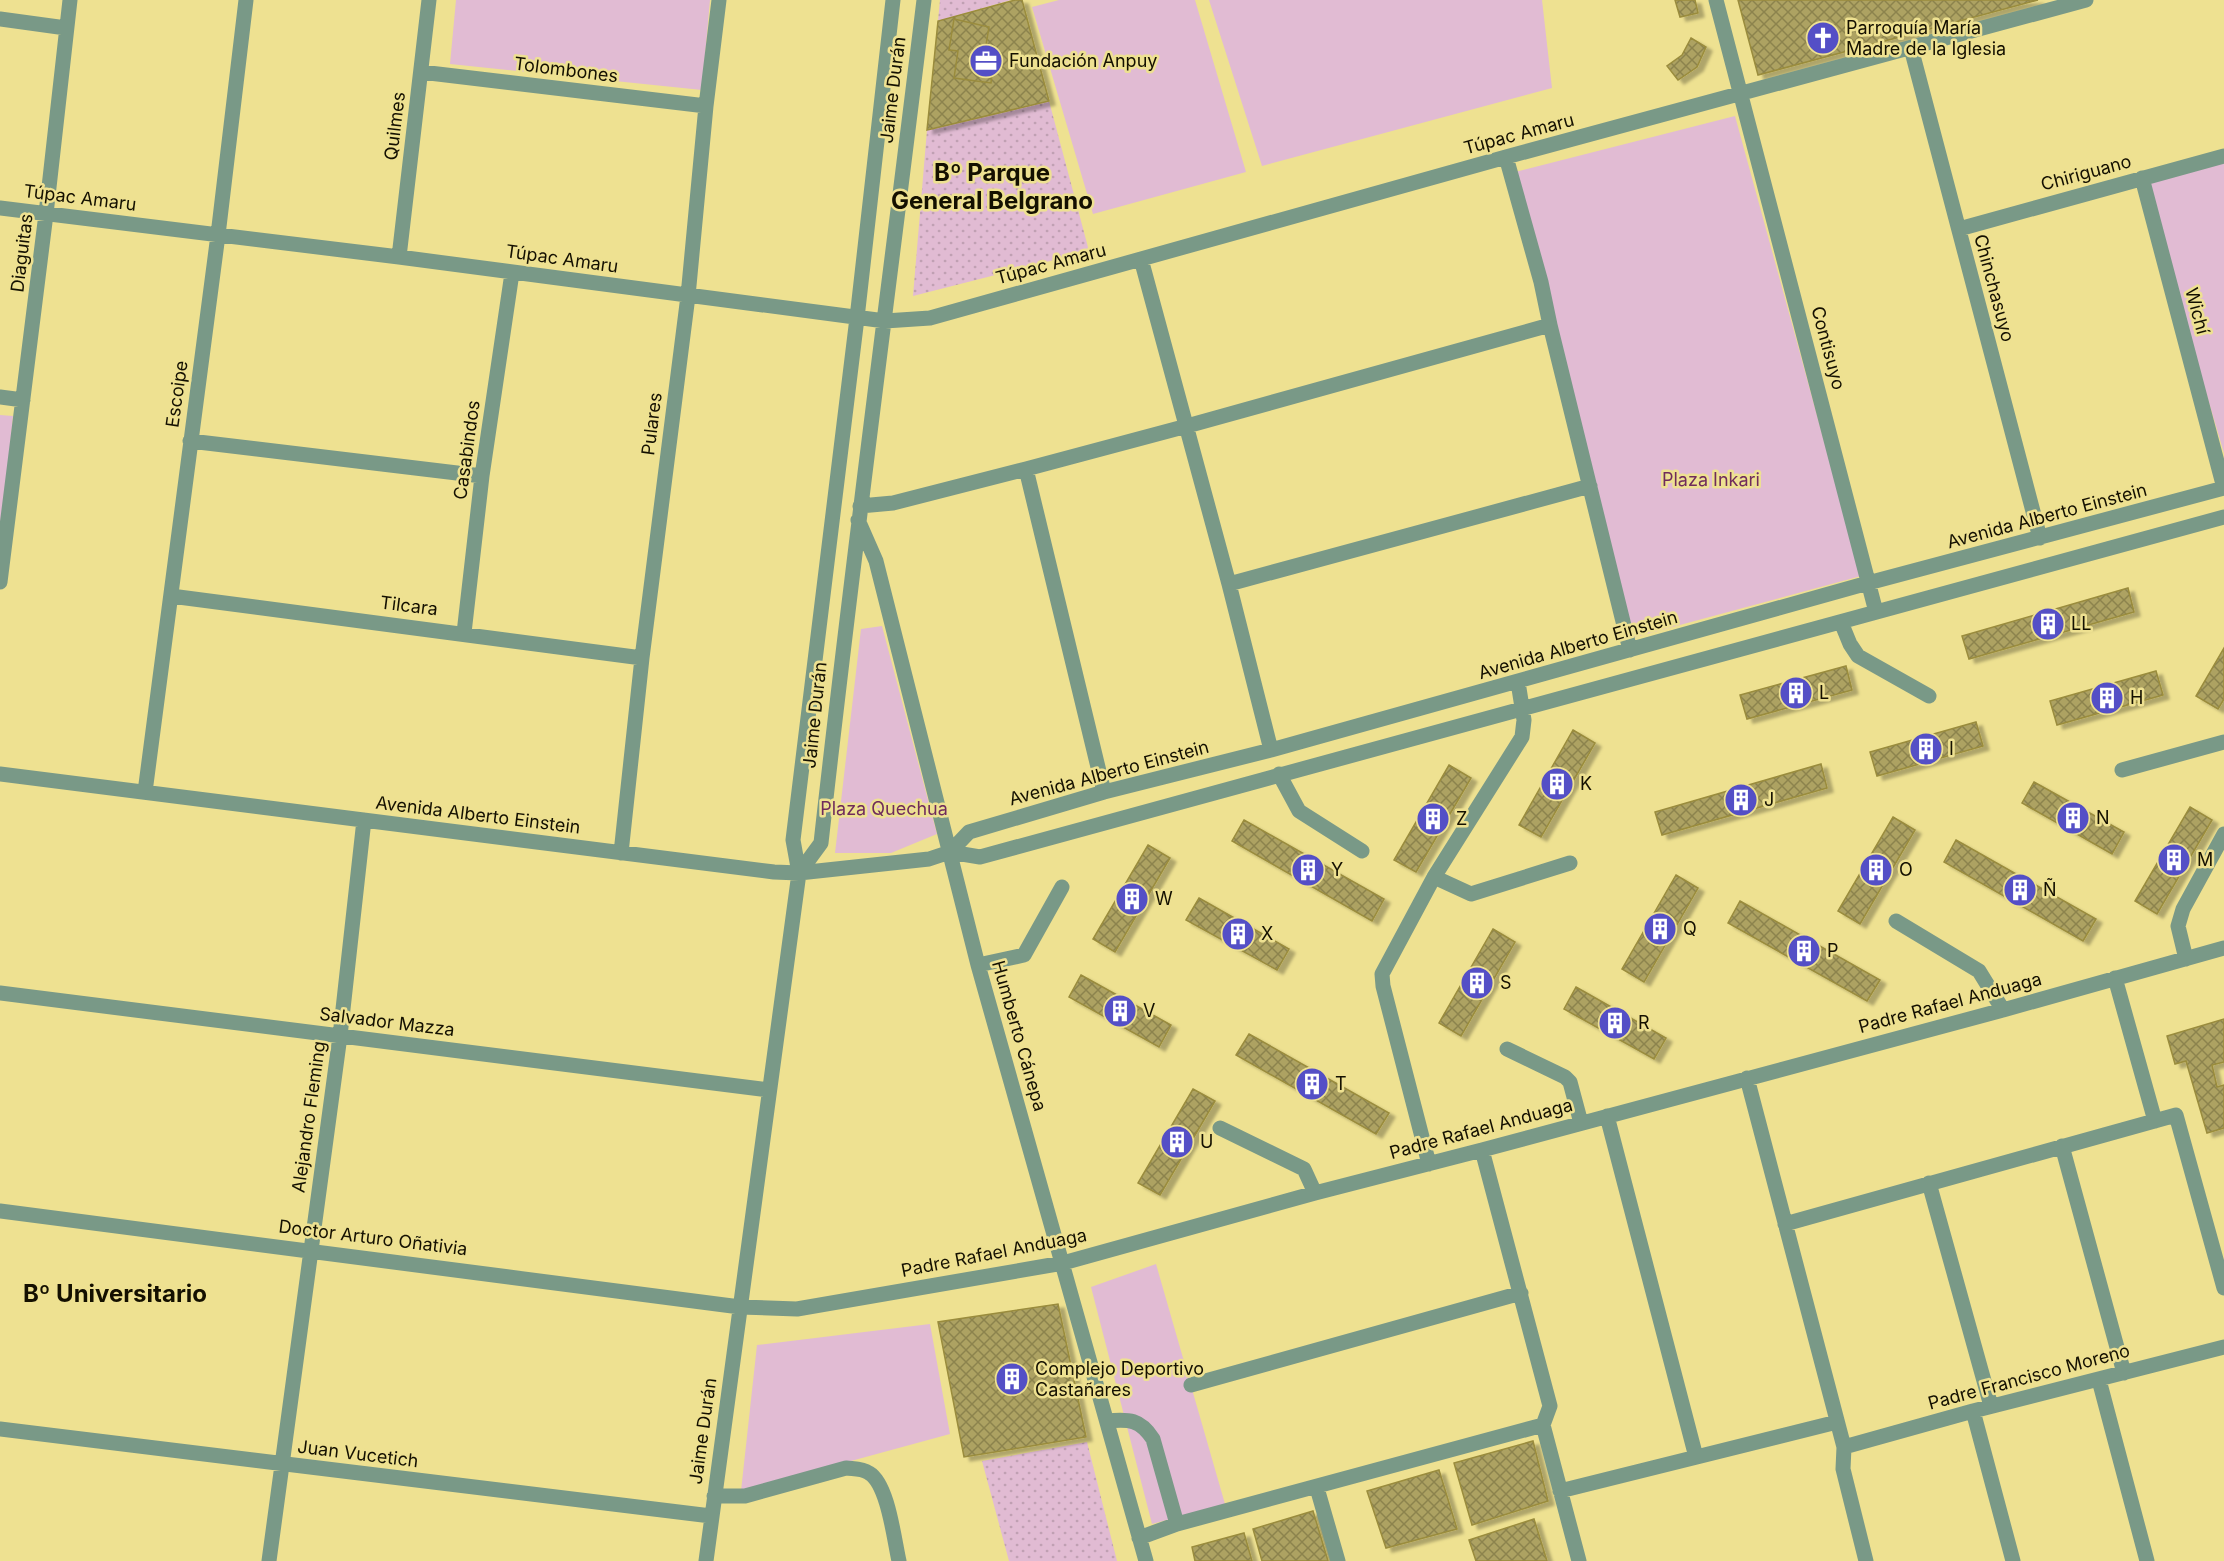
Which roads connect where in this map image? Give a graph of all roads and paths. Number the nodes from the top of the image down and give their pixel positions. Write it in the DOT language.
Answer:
graph roads {
  1 [pos="70,0"];
  2 [pos="246,0"];
  3 [pos="429,0"];
  4 [pos="720,0"];
  5 [pos="893,0"];
  6 [pos="924,0"];
  7 [pos="1716,0"];
  8 [pos="2086,0"];
  9 [pos="0,20"];
  10 [pos="66,28"];
  11 [pos="1911,48"];
  12 [pos="421,72"];
  13 [pos="1742,94"];
  14 [pos="706,106"];
  15 [pos="2224,156"];
  16 [pos="1506,157"];
  17 [pos="2142,178"];
  18 [pos="0,208"];
  19 [pos="46,214"];
  20 [pos="1959,229"];
  21 [pos="218,235"];
  22 [pos="399,257"];
  23 [pos="1141,259"];
  24 [pos="512,273"];
  25 [pos="688,296"];
  26 [pos="857,318"];
  27 [pos="885,321"];
  28 [pos="1550,325"];
  29 [pos="0,398"];
  30 [pos="23,400"];
  31 [pos="1187,426"];
  32 [pos="190,441"];
  33 [pos="1026,469"];
  34 [pos="482,476"];
  35 [pos="1590,486"];
  36 [pos="2224,488"];
  37 [pos="859,513"];
  38 [pos="2224,517"];
  39 [pos="2040,538"];
  40 [pos="0,580"];
  41 [pos="1868,583"];
  42 [pos="1230,584"];
  43 [pos="171,596"];
  44 [pos="1876,612"];
  45 [pos="1841,622"];
  46 [pos="464,633"];
  47 [pos="1630,650"];
  48 [pos="642,658"];
  49 [pos="1518,682"];
  50 [pos="1929,696"];
  51 [pos="1523,707"];
  52 [pos="2224,742"];
  53 [pos="1271,750"];
  54 [pos="2122,770"];
  55 [pos="0,774"];
  56 [pos="1279,774"];
  57 [pos="145,792"];
  58 [pos="1104,792"];
  59 [pos="364,820"];
  60 [pos="2224,834"];
  61 [pos="1362,851"];
  62 [pos="950,852"];
  63 [pos="621,853"];
  64 [pos="1570,863"];
  65 [pos="799,873"];
  66 [pos="1434,877"];
  67 [pos="1062,887"];
  68 [pos="1896,921"];
  69 [pos="2224,948"];
  70 [pos="2186,959"];
  71 [pos="978,965"];
  72 [pos="2115,978"];
  73 [pos="0,993"];
  74 [pos="2003,1010"];
  75 [pos="340,1036"];
  76 [pos="1507,1049"];
  77 [pos="1747,1078"];
  78 [pos="768,1090"];
  79 [pos="1607,1116"];
  80 [pos="2155,1121"];
  81 [pos="1581,1123"];
  82 [pos="1221,1128"];
  83 [pos="2062,1146"];
  84 [pos="1482,1150"];
  85 [pos="1429,1164"];
  86 [pos="1929,1183"];
  87 [pos="1315,1193"];
  88 [pos="0,1211"];
  89 [pos="1785,1224"];
  90 [pos="311,1250"];
  91 [pos="1063,1263"];
  92 [pos="2224,1288"];
  93 [pos="1521,1293"];
  94 [pos="740,1307"];
  95 [pos="2224,1347"];
  96 [pos="2124,1373"];
  97 [pos="2098,1380"];
  98 [pos="1191,1385"];
  99 [pos="1991,1406"];
  100 [pos="1973,1411"];
  101 [pos="1107,1421"];
  102 [pos="1837,1422"];
  103 [pos="1543,1425"];
  104 [pos="0,1429"];
  105 [pos="1844,1447"];
  106 [pos="1695,1457"];
  107 [pos="281,1464"];
  108 [pos="1317,1488"];
  109 [pos="1560,1491"];
  110 [pos="714,1496"];
  111 [pos="711,1516"];
  112 [pos="1177,1524"];
  113 [pos="1139,1538"];
  114 [pos="269,1561"];
  115 [pos="706,1561"];
  116 [pos="899,1561"];
  117 [pos="1146,1561"];
  118 [pos="1338,1561"];
  119 [pos="1579,1561"];
  120 [pos="1864,1561"];
  121 [pos="2013,1561"];
  122 [pos="2147,1561"];
  1 -- 10 [label="street, Diaguitas"];
  2 -- 21 [label="street, Escoipe"];
  3 -- 12 [label="street, Quilmes"];
  4 -- 14 [label="street, Pulares"];
  5 -- 26 [label="street, Jaime Durán"];
  6 -- 27 [label="street, Jaime Durán"];
  7 -- 13 [label="street, Contisuyo"];
  8 -- 11 [label="street, Túpac Amaru"];
  9 -- 10 [label="street"];
  10 -- 19 [label="street, Diaguitas"];
  11 -- 13 [label="street, Túpac Amaru"];
  11 -- 20 [label="street, Chinchasuyo"];
  12 -- 14 [label="street, Tolombones"];
  12 -- 22 [label="street, Quilmes"];
  13 -- 16 [label="street, Túpac Amaru"];
  13 -- 41 [label="street, Contisuyo"];
  14 -- 25 [label="street, Pulares"];
  15 -- 17 [label="street, Chiriguano"];
  16 -- 23 [label="street, Túpac Amaru"];
  16 -- 28 [label="street"];
  17 -- 20 [label="street, Chiriguano"];
  17 -- 36 [label="street, Wichí"];
  18 -- 19 [label="street, Túpac Amaru"];
  19 -- 21 [label="street, Túpac Amaru"];
  19 -- 30 [label="street, Diaguitas"];
  20 -- 39 [label="street, Chinchasuyo"];
  21 -- 22 [label="street, Túpac Amaru"];
  21 -- 32 [label="street, Escoipe"];
  22 -- 24 [label="street, Túpac Amaru"];
  23 -- 27 [label="street, Túpac Amaru"];
  23 -- 31 [label="street"];
  24 -- 25 [label="street, Túpac Amaru"];
  24 -- 34 [label="street, Casabindos"];
  25 -- 26 [label="street, Túpac Amaru"];
  25 -- 48 [label="street, Pulares"];
  26 -- 27 [label="street, Túpac Amaru"];
  26 -- 65 [label="street, Jaime Durán"];
  27 -- 37 [label="street, Jaime Durán"];
  28 -- 31 [label="street"];
  28 -- 35 [label="street"];
  29 -- 30 [label="street"];
  30 -- 40 [label="street, Diaguitas"];
  31 -- 33 [label="street"];
  31 -- 42 [label="street"];
  32 -- 34 [label="street"];
  32 -- 43 [label="street, Escoipe"];
  33 -- 37 [label="street"];
  33 -- 58 [label="street"];
  34 -- 46 [label="street, Casabindos"];
  35 -- 42 [label="street"];
  35 -- 47 [label="street"];
  36 -- 39 [label="street, Avenida Alberto Einstein"];
  37 -- 62 [label="street, Humberto Cánepa"];
  37 -- 65 [label="street, Jaime Durán"];
  38 -- 44 [label="street, Avenida Alberto Einstein"];
  39 -- 41 [label="street, Avenida Alberto Einstein"];
  41 -- 44 [label="street, Contisuyo"];
  41 -- 47 [label="street, Avenida Alberto Einstein"];
  42 -- 53 [label="street"];
  43 -- 46 [label="street, Tilcara"];
  43 -- 57 [label="street, Escoipe"];
  44 -- 45 [label="street, Avenida Alberto Einstein"];
  45 -- 50 [label="street"];
  45 -- 51 [label="street, Avenida Alberto Einstein"];
  46 -- 48 [label="street, Tilcara"];
  47 -- 49 [label="street, Avenida Alberto Einstein"];
  48 -- 63 [label="street, Pulares"];
  49 -- 51 [label="street"];
  49 -- 53 [label="street, Avenida Alberto Einstein"];
  51 -- 56 [label="street, Avenida Alberto Einstein"];
  51 -- 66 [label="street"];
  52 -- 54 [label="street"];
  53 -- 58 [label="street, Avenida Alberto Einstein"];
  55 -- 57 [label="street, Avenida Alberto Einstein"];
  56 -- 61 [label="street"];
  56 -- 62 [label="street, Avenida Alberto Einstein"];
  57 -- 59 [label="street, Avenida Alberto Einstein"];
  58 -- 62 [label="street, Avenida Alberto Einstein"];
  59 -- 63 [label="street, Avenida Alberto Einstein"];
  59 -- 75 [label="street, Alejandro Fleming"];
  60 -- 70 [label="street"];
  62 -- 65 [label="street, Avenida Alberto Einstein"];
  62 -- 71 [label="street, Humberto Cánepa"];
  63 -- 65 [label="street, Avenida Alberto Einstein"];
  64 -- 66 [label="street"];
  65 -- 78 [label="street, Jaime Durán"];
  66 -- 85 [label="street"];
  67 -- 71 [label="street"];
  68 -- 74 [label="street"];
  69 -- 70 [label="street, Padre Rafael Anduaga"];
  70 -- 72 [label="street, Padre Rafael Anduaga"];
  71 -- 91 [label="street, Humberto Cánepa"];
  72 -- 74 [label="street, Padre Rafael Anduaga"];
  72 -- 80 [label="street"];
  73 -- 75 [label="street, Salvador Mazza"];
  74 -- 77 [label="street, Padre Rafael Anduaga"];
  75 -- 78 [label="street, Salvador Mazza"];
  75 -- 90 [label="street, Alejandro Fleming"];
  76 -- 81 [label="street"];
  77 -- 79 [label="street, Padre Rafael Anduaga"];
  77 -- 89 [label="street"];
  78 -- 94 [label="street, Jaime Durán"];
  79 -- 81 [label="street, Padre Rafael Anduaga"];
  79 -- 106 [label="street"];
  80 -- 83 [label="street"];
  80 -- 92 [label="street"];
  81 -- 84 [label="street, Padre Rafael Anduaga"];
  82 -- 87 [label="street"];
  83 -- 86 [label="street"];
  83 -- 96 [label="street"];
  84 -- 85 [label="street, Padre Rafael Anduaga"];
  84 -- 93 [label="street"];
  85 -- 87 [label="street, Padre Rafael Anduaga"];
  86 -- 89 [label="street"];
  86 -- 99 [label="street"];
  87 -- 91 [label="street, Padre Rafael Anduaga"];
  88 -- 90 [label="street, Doctor Arturo Oñativia"];
  89 -- 102 [label="street"];
  90 -- 94 [label="street, Doctor Arturo Oñativia"];
  90 -- 107 [label="street, Alejandro Fleming"];
  91 -- 94 [label="street, Padre Rafael Anduaga"];
  91 -- 101 [label="street, Humberto Cánepa"];
  93 -- 98 [label="street"];
  93 -- 103 [label="street"];
  94 -- 110 [label="street, Jaime Durán"];
  95 -- 96 [label="street, Padre Francisco Moreno"];
  96 -- 97 [label="street, Padre Francisco Moreno"];
  97 -- 99 [label="street, Padre Francisco Moreno"];
  97 -- 122 [label="street"];
  99 -- 100 [label="street, Padre Francisco Moreno"];
  100 -- 105 [label="street, Padre Francisco Moreno"];
  100 -- 121 [label="street"];
  101 -- 112 [label="street"];
  101 -- 113 [label="street, Humberto Cánepa"];
  102 -- 105 [label="street"];
  102 -- 106 [label="street"];
  103 -- 108 [label="street"];
  103 -- 109 [label="street"];
  104 -- 107 [label="street, Juan Vucetich"];
  105 -- 120 [label="street"];
  106 -- 109 [label="street"];
  107 -- 111 [label="street, Juan Vucetich"];
  107 -- 114 [label="street, Alejandro Fleming"];
  108 -- 112 [label="street"];
  108 -- 118 [label="street"];
  109 -- 119 [label="street"];
  110 -- 111 [label="street, Jaime Durán"];
  110 -- 116 [label="street"];
  111 -- 115 [label="street, Jaime Durán"];
  112 -- 113 [label="street"];
  113 -- 117 [label="street, Humberto Cánepa"];
}
